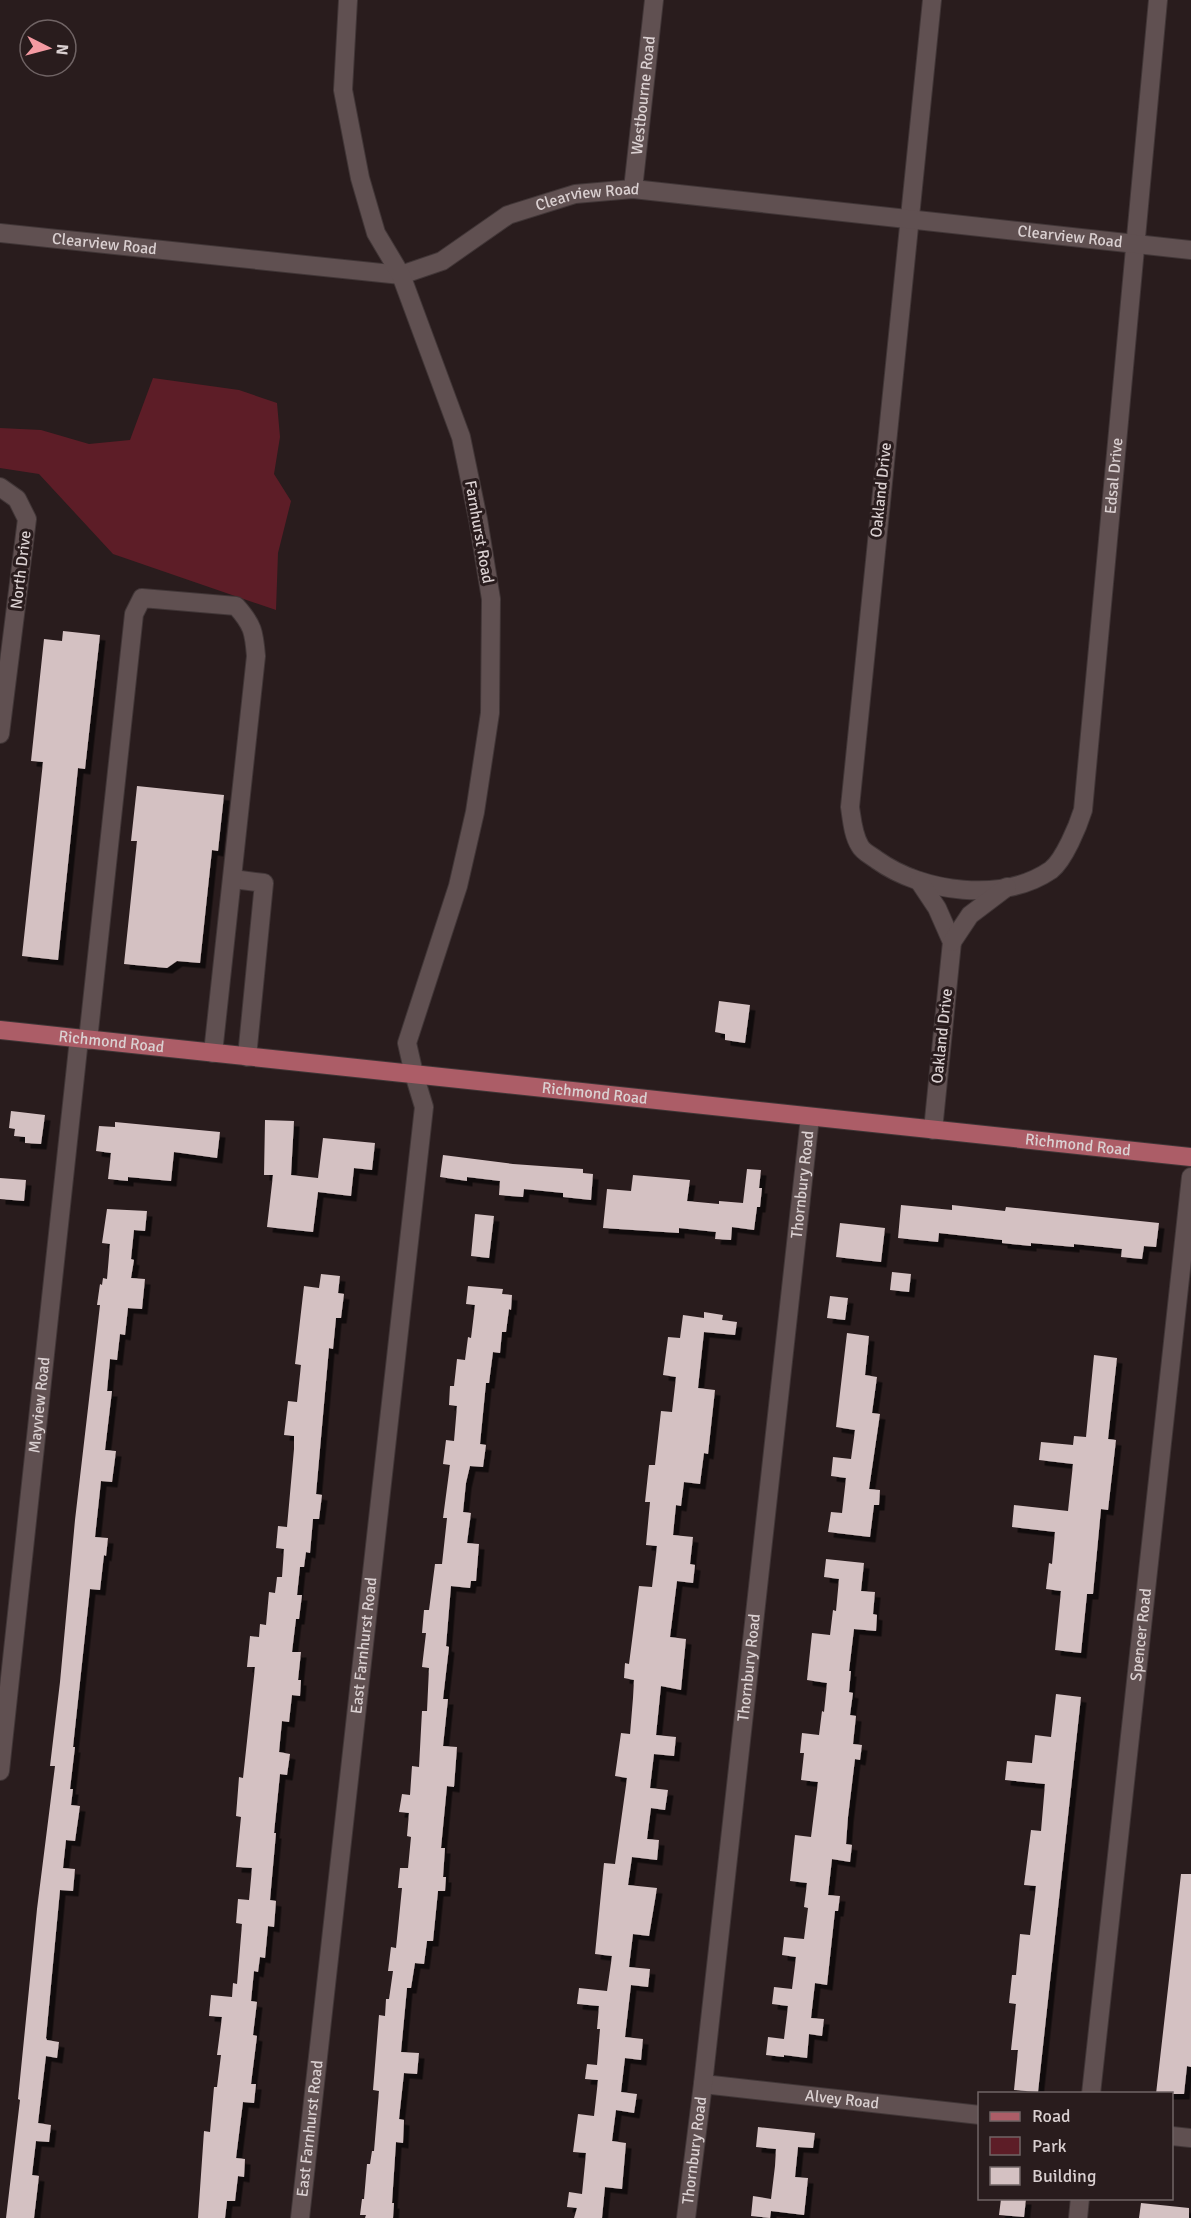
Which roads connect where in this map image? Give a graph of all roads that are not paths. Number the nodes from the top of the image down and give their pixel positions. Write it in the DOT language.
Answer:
graph roads {
  1 [pos="348,0"];
  2 [pos="654,0"];
  3 [pos="932,0"];
  4 [pos="1158,0"];
  5 [pos="633,189"];
  6 [pos="908,220"];
  7 [pos="0,233"];
  8 [pos="1134,244"];
  9 [pos="1191,250"];
  10 [pos="401,275"];
  11 [pos="0,487"];
  12 [pos="0,734"];
  13 [pos="233,879"];
  14 [pos="919,881"];
  15 [pos="1008,887"];
  16 [pos="982,890"];
  17 [pos="952,942"];
  18 [pos="0,1030"];
  19 [pos="84,1039"];
  20 [pos="213,1053"];
  21 [pos="247,1057"];
  22 [pos="414,1074"];
  23 [pos="810,1117"];
  24 [pos="933,1130"];
  25 [pos="1191,1157"];
  26 [pos="1191,1177"];
  27 [pos="0,1771"];
  28 [pos="703,2084"];
  29 [pos="1091,2092"];
  30 [pos="978,2115"];
  31 [pos="1173,2136"];
  32 [pos="1191,2138"];
  33 [pos="1080,2200"];
  34 [pos="300,2218"];
  35 [pos="686,2218"];
  36 [pos="1078,2218"];
  1 -- 10 [label="street, Farnhurst Road"];
  2 -- 5 [label="street, Westbourne Road"];
  3 -- 6 [label="street, Oakland Drive"];
  4 -- 8 [label="street, Edsal Drive"];
  5 -- 6 [label="street, Clearview Road"];
  5 -- 10 [label="street, Clearview Road"];
  6 -- 8 [label="street, Clearview Road"];
  6 -- 14 [label="street, Oakland Drive"];
  7 -- 10 [label="street, Clearview Road"];
  8 -- 9 [label="street, Clearview Road"];
  8 -- 15 [label="street, Edsal Drive"];
  10 -- 22 [label="street, Farnhurst Road"];
  11 -- 12 [label="street, North Drive"];
  13 -- 19 [label="street, Mayview Road"];
  13 -- 20 [label="street"];
  13 -- 21 [label="street"];
  14 -- 16 [label="street, Oakland Drive"];
  14 -- 17 [label="street"];
  15 -- 16 [label="street, Edsal Drive"];
  15 -- 17 [label="street"];
  17 -- 24 [label="street, Oakland Drive"];
  18 -- 19 [label="main road, Richmond Road"];
  19 -- 20 [label="main road, Richmond Road"];
  19 -- 27 [label="street, Mayview Road"];
  20 -- 21 [label="main road, Richmond Road"];
  21 -- 22 [label="main road, Richmond Road"];
  22 -- 23 [label="main road, Richmond Road"];
  22 -- 34 [label="street, East Farnhurst Road"];
  23 -- 24 [label="main road, Richmond Road"];
  23 -- 28 [label="street, Thornbury Road"];
  24 -- 25 [label="main road, Richmond Road"];
  26 -- 29 [label="street, Spencer Road"];
  28 -- 30 [label="street, Alvey Road"];
  28 -- 35 [label="street, Thornbury Road"];
  31 -- 32 [label="street"];
  33 -- 36 [label="street"];
}
